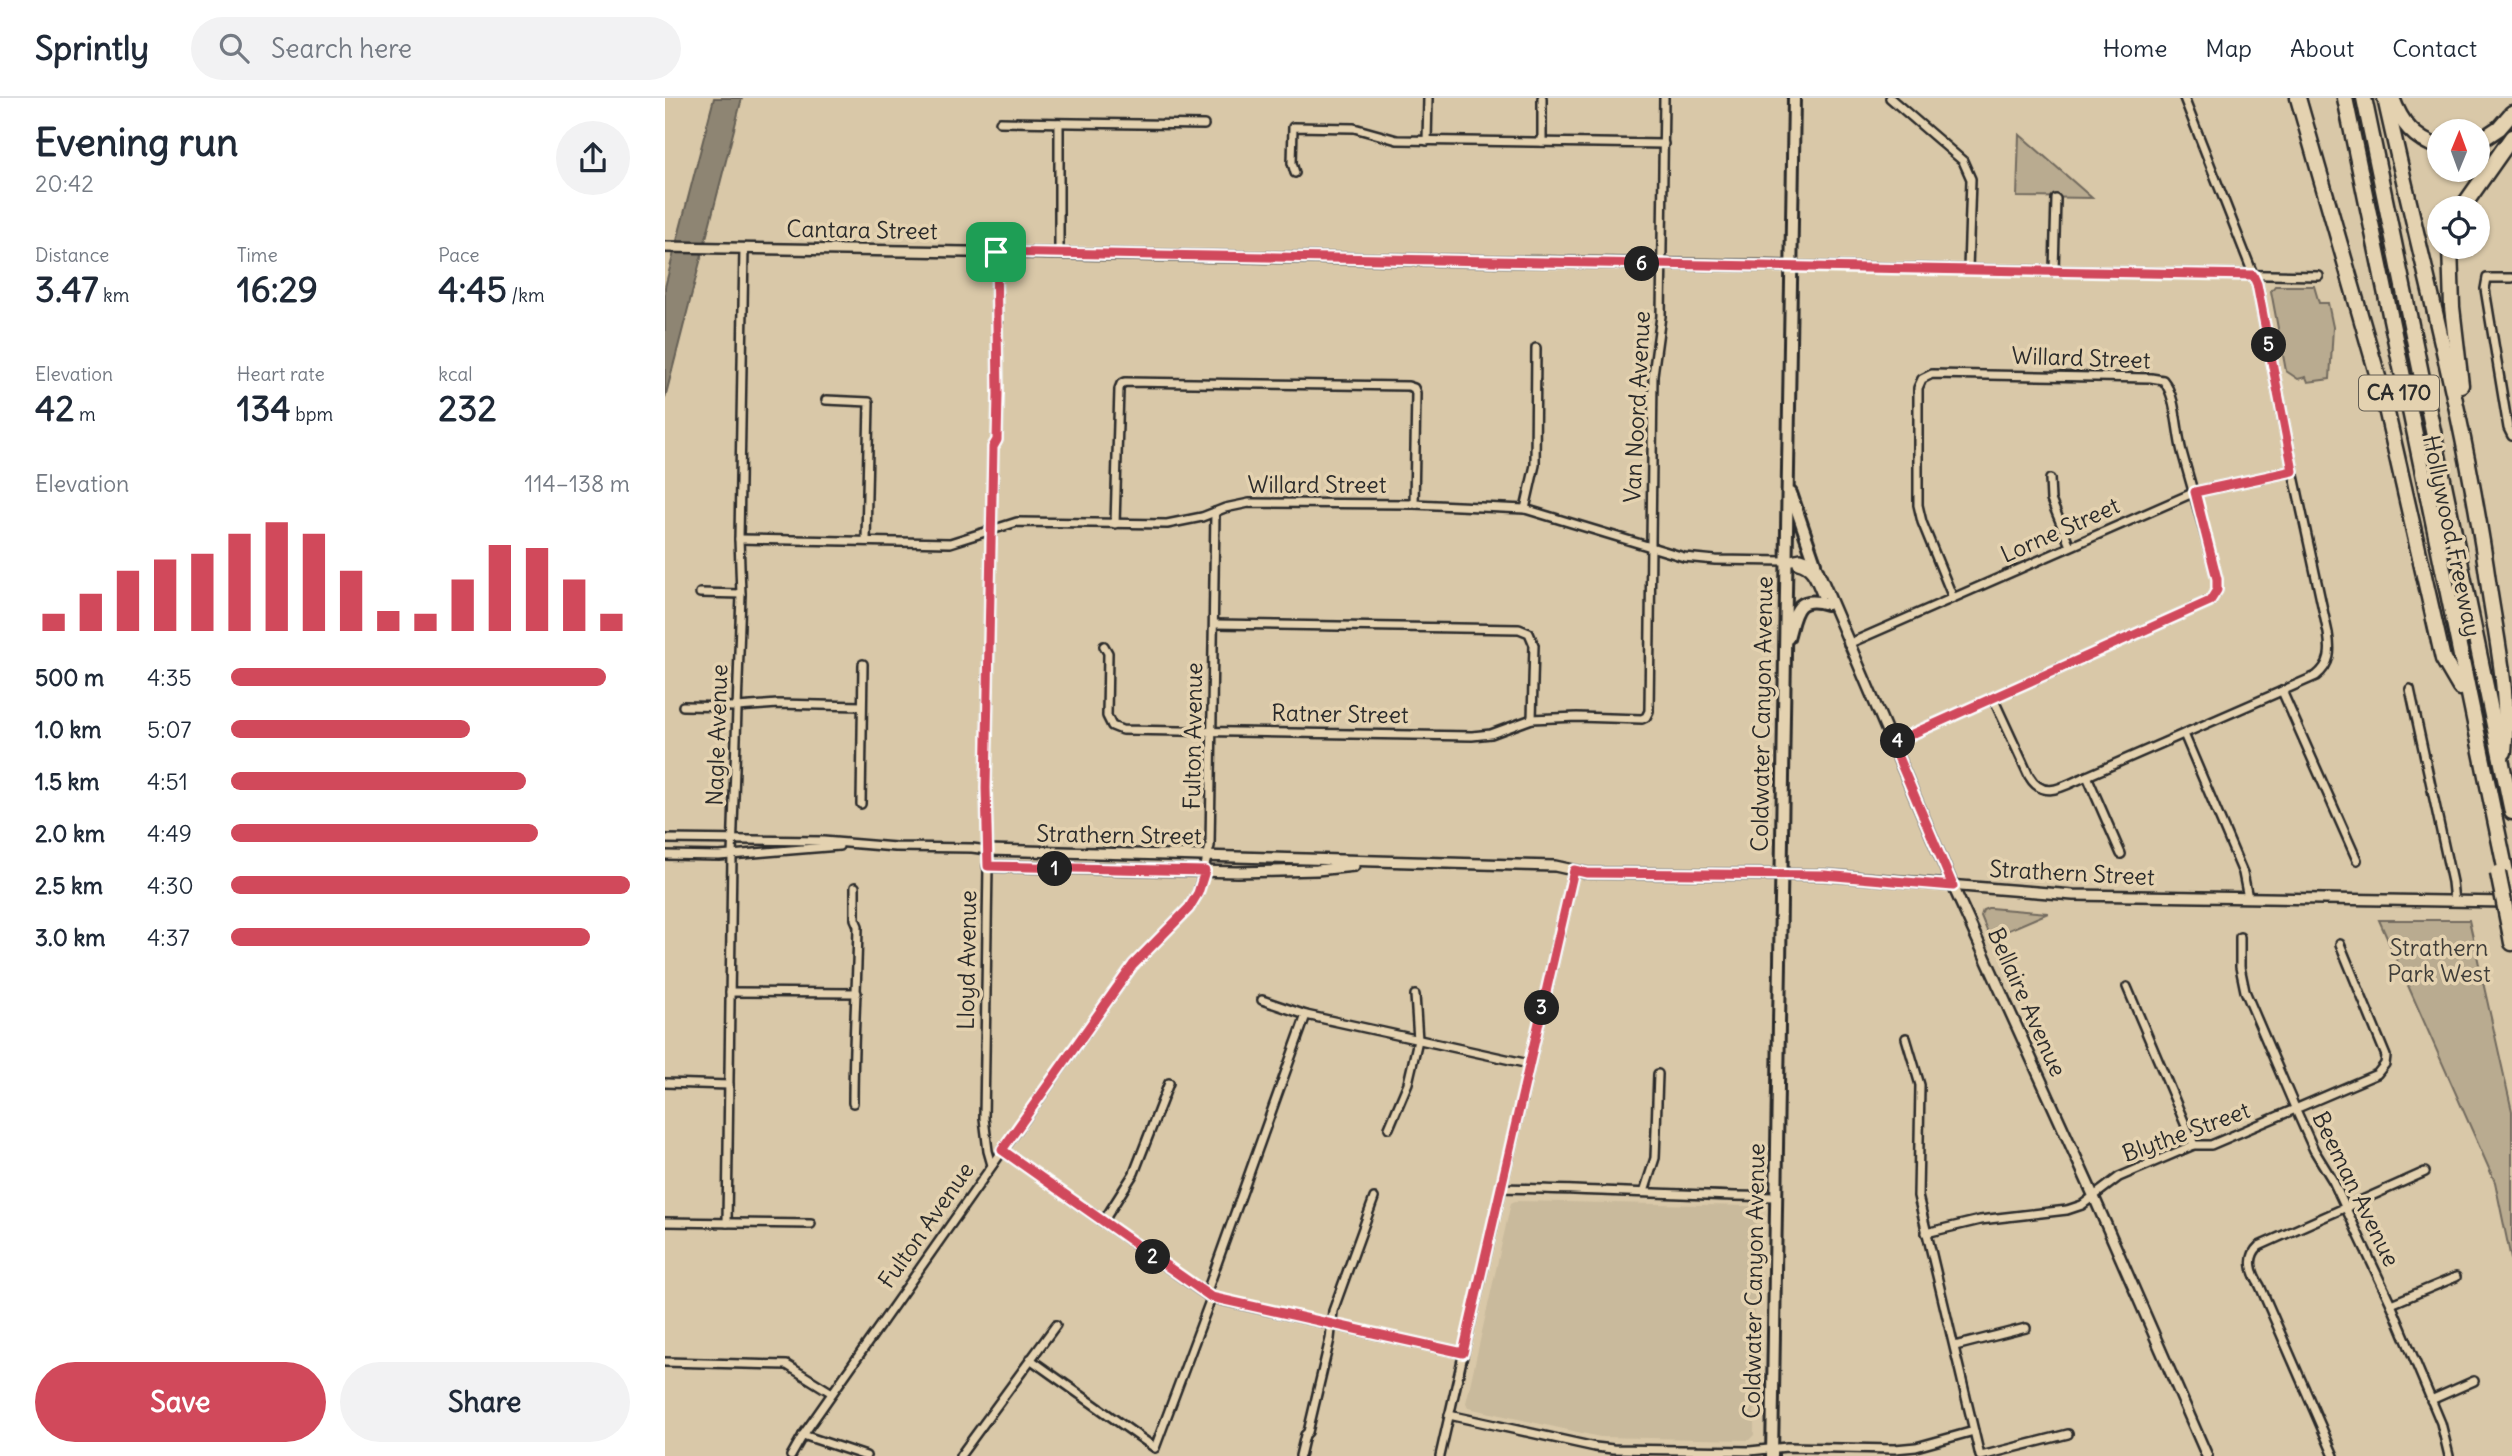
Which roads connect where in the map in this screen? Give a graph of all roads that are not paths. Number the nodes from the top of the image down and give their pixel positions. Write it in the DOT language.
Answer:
graph roads {
  1 [pos="1428,98"];
  2 [pos="1542,98"];
  3 [pos="1664,98"];
  4 [pos="1794,98"];
  5 [pos="1890,98"];
  6 [pos="2183,98"];
  7 [pos="2298,98"];
  8 [pos="2337,98"];
  9 [pos="2345,98"];
  10 [pos="2352,98"];
  11 [pos="2364,98"];
  12 [pos="2385,98"];
  13 [pos="2392,98"];
  14 [pos="2512,113"];
  15 [pos="1000,121"];
  16 [pos="1059,123"];
  17 [pos="1204,125"];
  18 [pos="2490,134"];
  19 [pos="2512,137"];
  20 [pos="1427,141"];
  21 [pos="1542,142"];
  22 [pos="2427,143"];
  23 [pos="1664,144"];
  24 [pos="1295,173"];
  25 [pos="2470,196"];
  26 [pos="2056,199"];
  27 [pos="665,247"];
  28 [pos="744,248"];
  29 [pos="996,252"];
  30 [pos="1059,253"];
  31 [pos="2450,259"];
  32 [pos="1661,264"];
  33 [pos="1791,266"];
  34 [pos="1968,269"];
  35 [pos="2054,270"];
  36 [pos="2253,275"];
  37 [pos="2319,276"];
  38 [pos="2512,278"];
  39 [pos="1537,348"];
  40 [pos="826,400"];
  41 [pos="2512,436"];
  42 [pos="2293,471"];
  43 [pos="2050,479"];
  44 [pos="1787,484"];
  45 [pos="2473,487"];
  46 [pos="2195,492"];
  47 [pos="1414,504"];
  48 [pos="1525,509"];
  49 [pos="1215,512"];
  50 [pos="1115,524"];
  51 [pos="991,531"];
  52 [pos="739,539"];
  53 [pos="866,540"];
  54 [pos="2070,546"];
  55 [pos="1650,547"];
  56 [pos="1786,561"];
  57 [pos="1815,563"];
  58 [pos="700,593"];
  59 [pos="741,594"];
  60 [pos="1953,598"];
  61 [pos="1827,604"];
  62 [pos="1215,624"];
  63 [pos="1848,644"];
  64 [pos="1104,646"];
  65 [pos="1784,651"];
  66 [pos="863,664"];
  67 [pos="2460,688"];
  68 [pos="2410,690"];
  69 [pos="2282,691"];
  70 [pos="1993,698"];
  71 [pos="683,706"];
  72 [pos="861,706"];
  73 [pos="737,707"];
  74 [pos="1646,717"];
  75 [pos="1532,719"];
  76 [pos="1213,731"];
  77 [pos="2184,733"];
  78 [pos="1892,743"];
  79 [pos="2503,767"];
  80 [pos="2087,776"];
  81 [pos="861,804"];
  82 [pos="2512,812"];
  83 [pos="665,839"];
  84 [pos="733,840"];
  85 [pos="858,845"];
  86 [pos="987,850"];
  87 [pos="2121,854"];
  88 [pos="665,855"];
  89 [pos="732,855"];
  90 [pos="1209,856"];
  91 [pos="2357,860"];
  92 [pos="1379,863"];
  93 [pos="988,866"];
  94 [pos="1574,870"];
  95 [pos="1205,871"];
  96 [pos="2505,872"];
  97 [pos="1781,874"];
  98 [pos="1953,886"];
  99 [pos="855,887"];
  100 [pos="2248,898"];
  101 [pos="2454,901"];
  102 [pos="2512,902"];
  103 [pos="2240,937"];
  104 [pos="2511,938"];
  105 [pos="2340,944"];
  106 [pos="2127,987"];
  107 [pos="730,992"];
  108 [pos="857,993"];
  109 [pos="1415,995"];
  110 [pos="1262,1000"];
  111 [pos="1306,1015"];
  112 [pos="1906,1038"];
  113 [pos="1418,1040"];
  114 [pos="1529,1064"];
  115 [pos="1657,1074"];
  116 [pos="665,1083"];
  117 [pos="1169,1083"];
  118 [pos="729,1085"];
  119 [pos="853,1103"];
  120 [pos="2295,1110"];
  121 [pos="1389,1128"];
  122 [pos="2195,1145"];
  123 [pos="1002,1150"];
  124 [pos="992,1165"];
  125 [pos="2425,1172"];
  126 [pos="1501,1188"];
  127 [pos="1644,1192"];
  128 [pos="1776,1197"];
  129 [pos="2094,1197"];
  130 [pos="1374,1198"];
  131 [pos="2346,1208"];
  132 [pos="665,1222"];
  133 [pos="1103,1222"];
  134 [pos="727,1223"];
  135 [pos="811,1224"];
  136 [pos="1926,1233"];
  137 [pos="2456,1278"];
  138 [pos="1208,1296"];
  139 [pos="2391,1304"];
  140 [pos="1056,1325"];
  141 [pos="1331,1325"];
  142 [pos="2026,1328"];
  143 [pos="1955,1346"];
  144 [pos="1463,1353"];
  145 [pos="1030,1359"];
  146 [pos="665,1362"];
  147 [pos="2475,1381"];
  148 [pos="832,1393"];
  149 [pos="2431,1400"];
  150 [pos="1449,1415"];
  151 [pos="1974,1431"];
  152 [pos="803,1434"];
  153 [pos="2068,1434"];
  154 [pos="1772,1452"];
  155 [pos="1612,1453"];
  156 [pos="791,1456"];
  157 [pos="866,1456"];
  158 [pos="960,1456"];
  159 [pos="1300,1456"];
  160 [pos="1440,1456"];
  161 [pos="1981,1456"];
  162 [pos="2207,1456"];
  163 [pos="2334,1456"];
  164 [pos="2449,1456"];
  1 -- 20 [label="street"];
  2 -- 21 [label="street"];
  3 -- 23 [label="street, Van Noord Avenue"];
  4 -- 33 [label="main road, Coldwater Canyon Avenue"];
  5 -- 34 [label="street"];
  6 -- 36 [label="street"];
  7 -- 67 [label="highway"];
  8 -- 67 [label="highway, Hollywood Freeway / CA 170"];
  9 -- 96 [label="highway"];
  10 -- 96 [label="highway"];
  11 -- 79 [label="highway, Hollywood Freeway / CA 170"];
  12 -- 45 [label="highway"];
  13 -- 22 [label="highway"];
  14 -- 18 [label="highway"];
  15 -- 16 [label="street"];
  16 -- 17 [label="street"];
  16 -- 30 [label="street"];
  19 -- 25 [label="highway"];
  20 -- 21 [label="street"];
  20 -- 24 [label="street"];
  21 -- 23 [label="street"];
  23 -- 32 [label="street, Van Noord Avenue"];
  26 -- 35 [label="street"];
  27 -- 28 [label="street, Cantara Street"];
  28 -- 29 [label="street, Cantara Street"];
  28 -- 52 [label="street, Nagle Avenue"];
  29 -- 30 [label="street, Cantara Street"];
  29 -- 51 [label="street, Lloyd Avenue"];
  30 -- 32 [label="street, Cantara Street"];
  31 -- 45 [label="highway"];
  32 -- 33 [label="street, Cantara Street"];
  32 -- 55 [label="street, Van Noord Avenue"];
  33 -- 34 [label="street, Cantara Street"];
  33 -- 44 [label="main road, Coldwater Canyon Avenue"];
  34 -- 35 [label="street, Cantara Street"];
  35 -- 36 [label="street, Cantara Street"];
  36 -- 37 [label="street, Cantara Street"];
  36 -- 42 [label="street"];
  38 -- 41 [label="street"];
  39 -- 48 [label="street"];
  40 -- 53 [label="street"];
  42 -- 46 [label="street, Lorne Street"];
  42 -- 69 [label="street"];
  43 -- 54 [label="street"];
  44 -- 56 [label="main road, Coldwater Canyon Avenue"];
  44 -- 57 [label="main road"];
  45 -- 79 [label="highway"];
  46 -- 54 [label="street, Lorne Street"];
  46 -- 60 [label="street, Willard Street"];
  46 -- 70 [label="street"];
  47 -- 48 [label="street, Willard Street"];
  47 -- 49 [label="street, Willard Street"];
  47 -- 50 [label="street"];
  48 -- 55 [label="street, Willard Street"];
  49 -- 50 [label="street, Willard Street"];
  49 -- 62 [label="street, Fulton Avenue"];
  50 -- 51 [label="street, Willard Street"];
  51 -- 53 [label="street, Willard Street"];
  51 -- 86 [label="street, Lloyd Avenue"];
  52 -- 53 [label="street, Willard Street"];
  52 -- 59 [label="street, Nagle Avenue"];
  54 -- 60 [label="street, Lorne Street"];
  55 -- 56 [label="street, Willard Street"];
  55 -- 74 [label="street, Van Noord Avenue"];
  56 -- 57 [label="street"];
  56 -- 61 [label="street"];
  56 -- 65 [label="main road, Coldwater Canyon Avenue"];
  57 -- 63 [label="street, Bellaire Avenue"];
  58 -- 59 [label="street"];
  59 -- 73 [label="street, Nagle Avenue"];
  60 -- 63 [label="street, Lorne Street"];
  61 -- 63 [label="street"];
  61 -- 65 [label="main road"];
  62 -- 75 [label="street"];
  62 -- 76 [label="street, Fulton Avenue"];
  63 -- 78 [label="street, Bellaire Avenue"];
  64 -- 76 [label="street, Ratner Street"];
  65 -- 97 [label="main road, Coldwater Canyon Avenue"];
  66 -- 72 [label="street"];
  67 -- 96 [label="highway, Hollywood Freeway / CA 170"];
  68 -- 101 [label="street"];
  69 -- 77 [label="street"];
  69 -- 91 [label="street"];
  70 -- 78 [label="street"];
  70 -- 80 [label="street"];
  71 -- 73 [label="street"];
  72 -- 73 [label="street"];
  72 -- 81 [label="street"];
  73 -- 84 [label="street, Nagle Avenue"];
  74 -- 75 [label="street, Ratner Street"];
  75 -- 76 [label="street, Ratner Street"];
  76 -- 90 [label="street, Fulton Avenue"];
  77 -- 80 [label="street"];
  77 -- 100 [label="street"];
  78 -- 98 [label="street, Bellaire Avenue"];
  79 -- 82 [label="highway, Hollywood Freeway / CA 170"];
  80 -- 87 [label="street"];
  83 -- 84 [label="street, Strathern Street"];
  84 -- 85 [label="street, Strathern Street"];
  84 -- 89 [label="street, Nagle Avenue"];
  85 -- 86 [label="street, Strathern Street"];
  85 -- 89 [label="street, Strathern Street"];
  86 -- 90 [label="street, Strathern Street"];
  86 -- 93 [label="street, Lloyd Avenue"];
  88 -- 89 [label="street, Strathern Street"];
  89 -- 107 [label="street, Nagle Avenue"];
  90 -- 92 [label="street, Strathern Street"];
  90 -- 95 [label="street, Fulton Avenue"];
  92 -- 94 [label="street, Strathern Street"];
  92 -- 95 [label="street, Strathern Street"];
  93 -- 95 [label="street, Strathern Street"];
  93 -- 124 [label="street, Lloyd Avenue"];
  94 -- 97 [label="street, Strathern Street"];
  94 -- 114 [label="street"];
  95 -- 123 [label="street, Fulton Avenue"];
  96 -- 102 [label="highway"];
  96 -- 104 [label="highway, Hollywood Freeway / CA 170, bridge"];
  97 -- 98 [label="street, Strathern Street"];
  97 -- 128 [label="main road, Coldwater Canyon Avenue"];
  98 -- 100 [label="street, Strathern Street"];
  98 -- 129 [label="street, Bellaire Avenue"];
  99 -- 108 [label="street"];
  100 -- 101 [label="street, Strathern Street"];
  101 -- 102 [label="street, Strathern Street"];
  103 -- 120 [label="street, Beeman Avenue"];
  105 -- 120 [label="street, Blythe Street"];
  106 -- 122 [label="street"];
  107 -- 108 [label="street"];
  107 -- 118 [label="street, Nagle Avenue"];
  108 -- 119 [label="street"];
  109 -- 113 [label="street"];
  110 -- 111 [label="street"];
  111 -- 113 [label="street"];
  111 -- 138 [label="street"];
  112 -- 136 [label="street"];
  113 -- 114 [label="street"];
  113 -- 121 [label="street"];
  114 -- 126 [label="street"];
  115 -- 127 [label="street"];
  116 -- 118 [label="street"];
  117 -- 133 [label="street"];
  118 -- 134 [label="street, Nagle Avenue"];
  120 -- 122 [label="street, Blythe Street"];
  120 -- 131 [label="street, Beeman Avenue"];
  122 -- 129 [label="street, Blythe Street"];
  123 -- 124 [label="street, Fulton Avenue"];
  123 -- 133 [label="street"];
  124 -- 148 [label="street, Fulton Avenue"];
  125 -- 131 [label="street"];
  126 -- 127 [label="street"];
  126 -- 144 [label="street"];
  127 -- 128 [label="street"];
  128 -- 154 [label="main road, Coldwater Canyon Avenue"];
  129 -- 136 [label="street, Blythe Street"];
  129 -- 162 [label="street, Bellaire Avenue"];
  130 -- 141 [label="street"];
  131 -- 139 [label="street, Beeman Avenue"];
  131 -- 163 [label="street"];
  132 -- 134 [label="street"];
  133 -- 138 [label="street"];
  134 -- 135 [label="street"];
  136 -- 143 [label="street"];
  137 -- 139 [label="street"];
  138 -- 141 [label="street"];
  138 -- 145 [label="street"];
  139 -- 149 [label="street, Beeman Avenue"];
  140 -- 145 [label="street"];
  141 -- 144 [label="street"];
  141 -- 159 [label="street"];
  142 -- 143 [label="street"];
  143 -- 151 [label="street"];
  144 -- 150 [label="street"];
  145 -- 158 [label="street"];
  146 -- 148 [label="street"];
  147 -- 149 [label="street"];
  148 -- 152 [label="street, Fulton Avenue"];
  149 -- 164 [label="street, Beeman Avenue"];
  150 -- 155 [label="street"];
  150 -- 160 [label="street"];
  151 -- 154 [label="street"];
  151 -- 161 [label="street"];
  152 -- 156 [label="street, Fulton Avenue"];
  152 -- 157 [label="street"];
  153 -- 161 [label="street"];
  154 -- 155 [label="street"];
}
